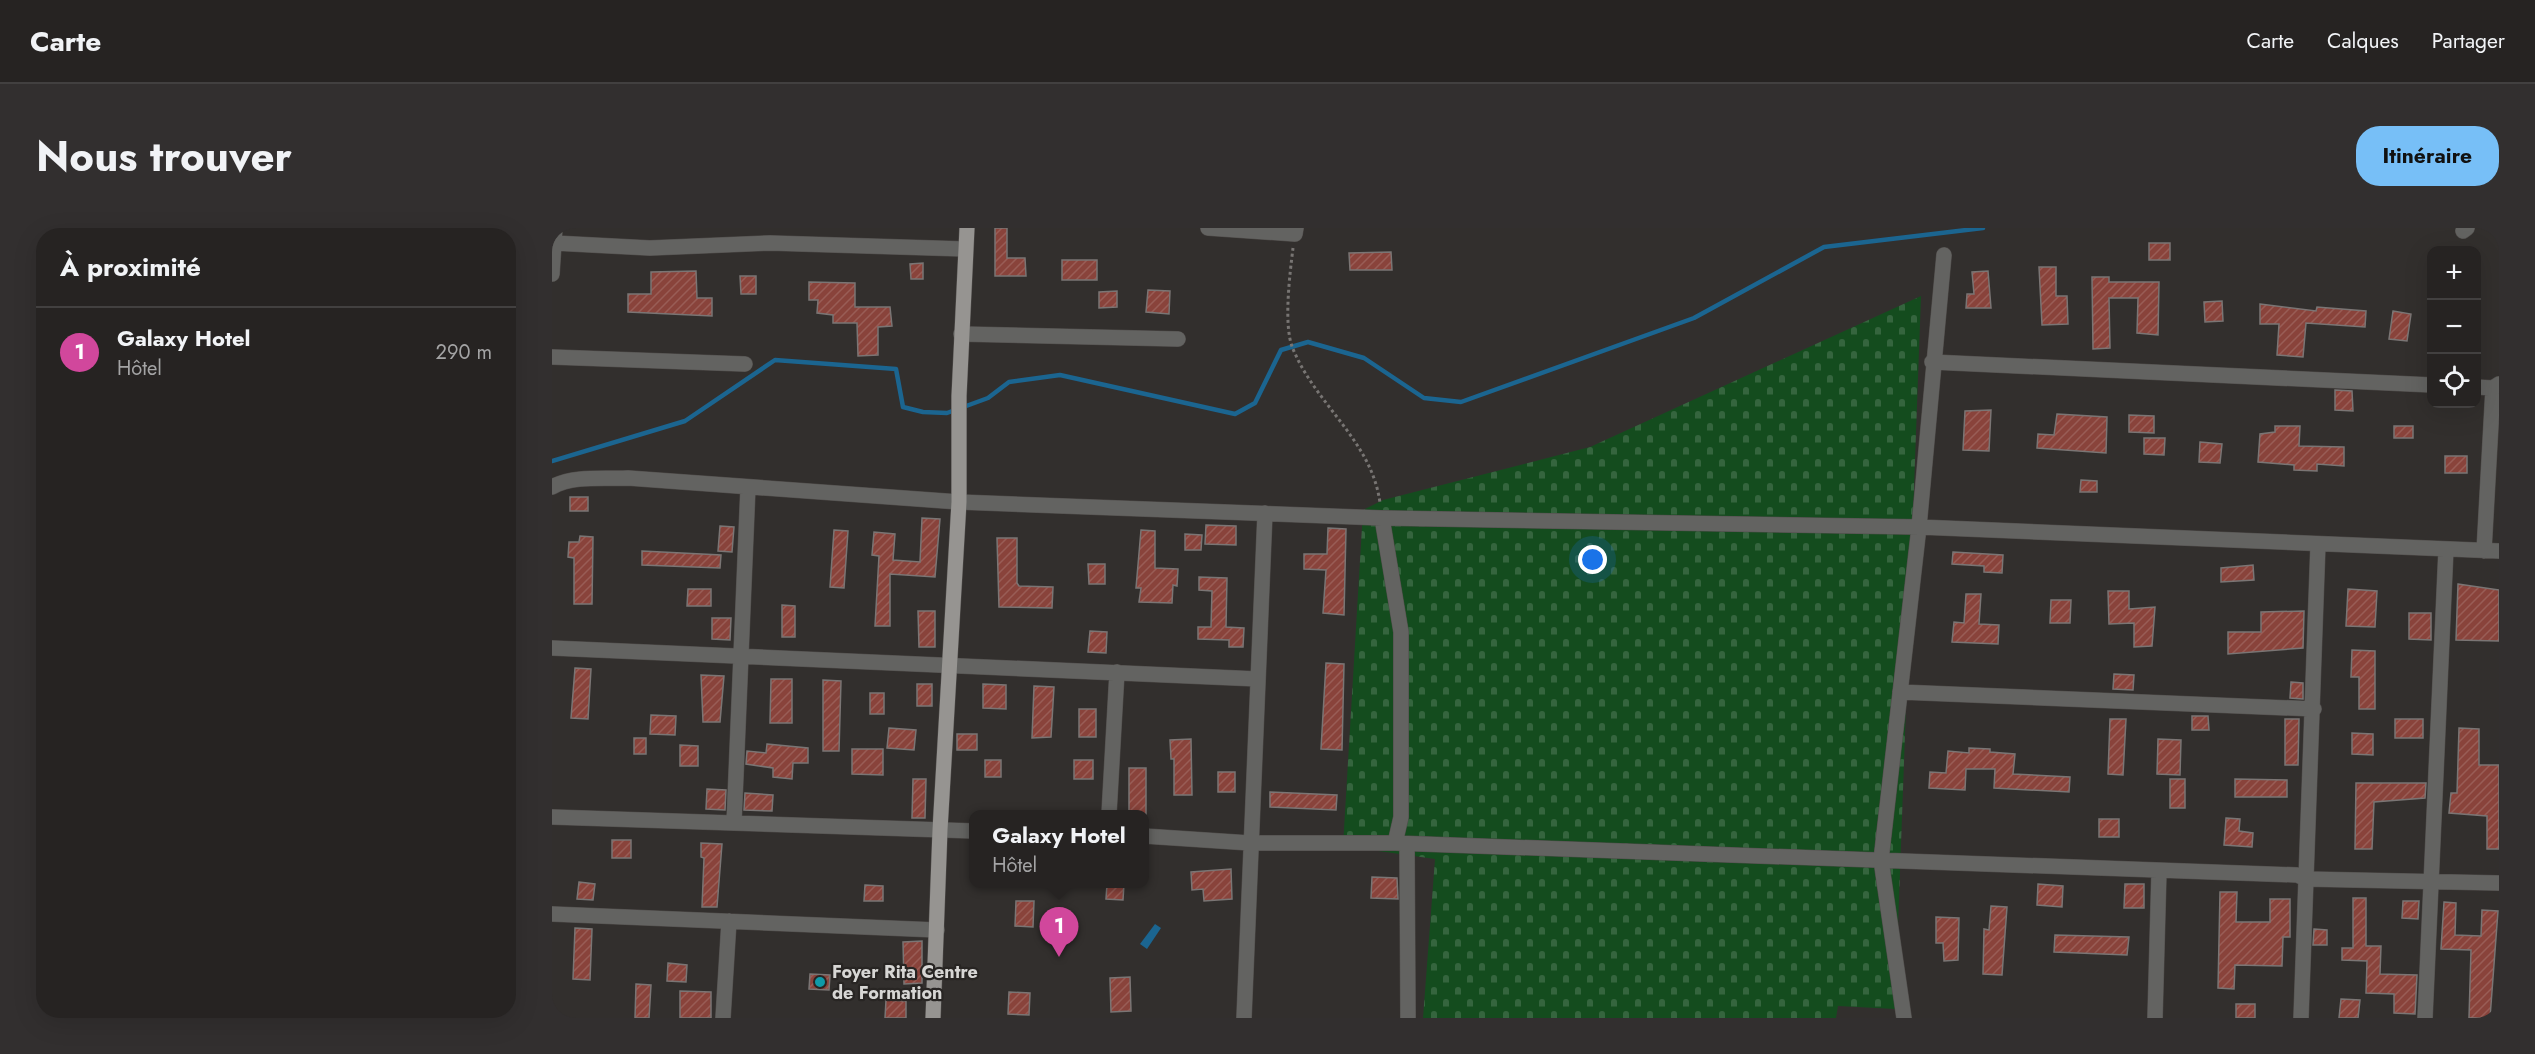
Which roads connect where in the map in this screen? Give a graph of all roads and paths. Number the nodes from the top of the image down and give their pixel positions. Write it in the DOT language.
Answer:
graph roads {
  1 [pos="967,228"];
  2 [pos="1208,228"];
  3 [pos="1295,231"];
  4 [pos="554,236"];
  5 [pos="965,249"];
  6 [pos="1944,255"];
  7 [pos="552,274"];
  8 [pos="961,334"];
  9 [pos="1178,339"];
  10 [pos="552,357"];
  11 [pos="1932,362"];
  12 [pos="746,364"];
  13 [pos="2427,385"];
  14 [pos="2496,386"];
  15 [pos="2481,387"];
  16 [pos="552,487"];
  17 [pos="748,487"];
  18 [pos="959,502"];
  19 [pos="1264,513"];
  20 [pos="1382,518"];
  21 [pos="1919,527"];
  22 [pos="2318,544"];
  23 [pos="2446,549"];
  24 [pos="2491,551"];
  25 [pos="552,648"];
  26 [pos="739,655"];
  27 [pos="951,665"];
  28 [pos="1117,672"];
  29 [pos="1258,679"];
  30 [pos="1900,692"];
  31 [pos="2314,709"];
  32 [pos="1108,810"];
  33 [pos="552,817"];
  34 [pos="734,823"];
  35 [pos="940,830"];
  36 [pos="969,831"];
  37 [pos="1149,836"];
  38 [pos="1250,843"];
  39 [pos="1401,844"];
  40 [pos="1881,860"];
  41 [pos="2159,870"];
  42 [pos="2306,879"];
  43 [pos="2431,880"];
  44 [pos="2499,883"];
  45 [pos="552,914"];
  46 [pos="729,921"];
  47 [pos="937,930"];
  48 [pos="723,1018"];
  49 [pos="933,1018"];
  50 [pos="1244,1018"];
  51 [pos="1408,1018"];
  52 [pos="1904,1018"];
  53 [pos="2155,1018"];
  54 [pos="2301,1018"];
  55 [pos="2425,1018"];
  1 -- 5 [label="main road"];
  2 -- 3 [label="street"];
  3 -- 20 [label="path"];
  4 -- 5 [label="street"];
  4 -- 7 [label="street"];
  5 -- 8 [label="main road"];
  6 -- 11 [label="street"];
  8 -- 9 [label="street"];
  8 -- 18 [label="main road"];
  10 -- 12 [label="street"];
  11 -- 13 [label="street"];
  11 -- 21 [label="street"];
  14 -- 15 [label="street"];
  14 -- 24 [label="street"];
  16 -- 17 [label="street"];
  17 -- 18 [label="street"];
  17 -- 26 [label="street"];
  18 -- 19 [label="street"];
  18 -- 27 [label="main road"];
  19 -- 20 [label="street"];
  19 -- 29 [label="street"];
  20 -- 21 [label="street"];
  20 -- 39 [label="street"];
  21 -- 22 [label="street"];
  21 -- 30 [label="street"];
  22 -- 23 [label="street"];
  22 -- 31 [label="street"];
  23 -- 24 [label="street"];
  23 -- 43 [label="street"];
  25 -- 26 [label="street"];
  26 -- 27 [label="street"];
  26 -- 34 [label="street"];
  27 -- 28 [label="street"];
  27 -- 35 [label="main road"];
  28 -- 29 [label="street"];
  28 -- 32 [label="street"];
  29 -- 38 [label="street"];
  30 -- 31 [label="street"];
  30 -- 40 [label="street"];
  31 -- 42 [label="street"];
  33 -- 34 [label="street"];
  34 -- 35 [label="street"];
  35 -- 36 [label="street"];
  35 -- 47 [label="main road"];
  37 -- 38 [label="street"];
  38 -- 39 [label="street"];
  38 -- 50 [label="street"];
  39 -- 40 [label="street"];
  39 -- 51 [label="street"];
  40 -- 41 [label="street"];
  40 -- 52 [label="street"];
  41 -- 42 [label="street"];
  41 -- 53 [label="street"];
  42 -- 43 [label="street"];
  42 -- 54 [label="street"];
  43 -- 44 [label="street"];
  43 -- 55 [label="street"];
  45 -- 46 [label="street"];
  46 -- 47 [label="street"];
  46 -- 48 [label="street"];
  47 -- 49 [label="main road"];
}
